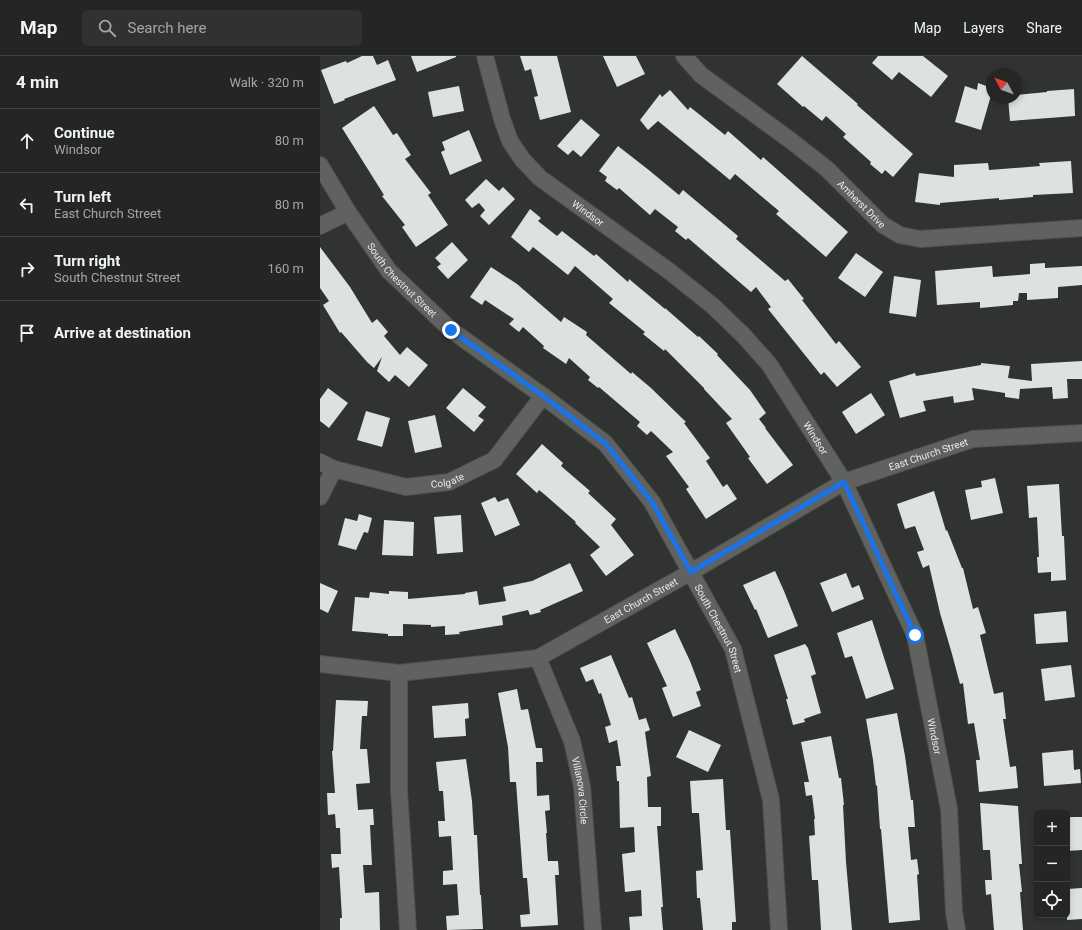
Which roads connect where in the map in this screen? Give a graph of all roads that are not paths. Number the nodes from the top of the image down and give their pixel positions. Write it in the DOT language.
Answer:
graph roads {
  1 [pos="484,56"];
  2 [pos="684,56"];
  3 [pos="320,165"];
  4 [pos="348,212"];
  5 [pos="320,226"];
  6 [pos="1082,228"];
  7 [pos="543,396"];
  8 [pos="1082,433"];
  9 [pos="320,462"];
  10 [pos="334,469"];
  11 [pos="844,482"];
  12 [pos="320,497"];
  13 [pos="691,572"];
  14 [pos="538,658"];
  15 [pos="320,664"];
  16 [pos="399,673"];
  17 [pos="408,930"];
  18 [pos="593,930"];
  19 [pos="779,930"];
  20 [pos="957,930"];
  1 -- 11 [label="street, Windsor"];
  2 -- 6 [label="street, Amherst Drive"];
  3 -- 4 [label="street, South Chestnut Street"];
  4 -- 5 [label="street"];
  4 -- 7 [label="street, South Chestnut Street"];
  7 -- 10 [label="street, Colgate"];
  7 -- 13 [label="street, South Chestnut Street"];
  8 -- 11 [label="street, East Church Street"];
  9 -- 10 [label="street, Colgate"];
  10 -- 12 [label="street"];
  11 -- 13 [label="street, East Church Street"];
  11 -- 20 [label="street, Windsor"];
  13 -- 14 [label="street, East Church Street"];
  13 -- 19 [label="street, South Chestnut Street"];
  14 -- 16 [label="street, East Church Street"];
  14 -- 18 [label="street, Villanova Circle"];
  15 -- 16 [label="street, East Church Street"];
  16 -- 17 [label="street"];
}
